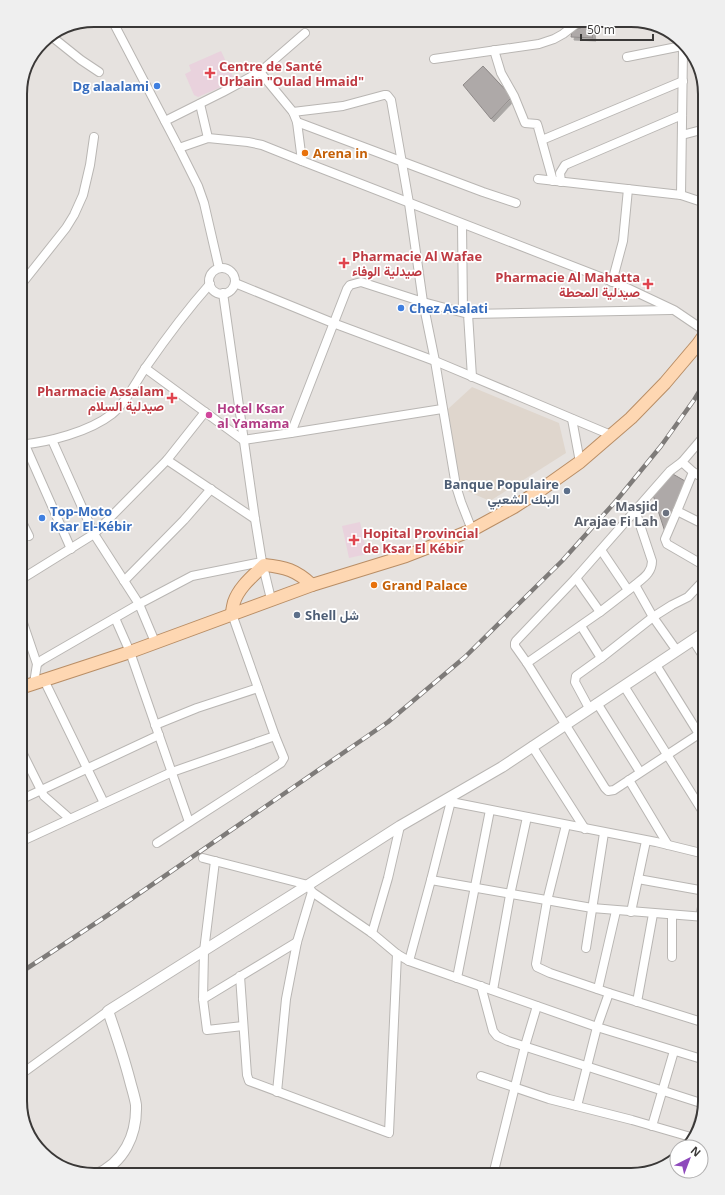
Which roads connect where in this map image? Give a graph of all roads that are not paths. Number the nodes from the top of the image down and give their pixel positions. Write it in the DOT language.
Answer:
graph roads {
  1 [pos="116,27"];
  2 [pos="566,27"];
  3 [pos="305,33"];
  4 [pos="55,39"];
  5 [pos="677,46"];
  6 [pos="494,50"];
  7 [pos="683,52"];
  8 [pos="627,57"];
  9 [pos="434,59"];
  10 [pos="99,72"];
  11 [pos="260,72"];
  12 [pos="683,80"];
  13 [pos="200,104"];
  14 [pos="293,112"];
  15 [pos="682,115"];
  16 [pos="165,121"];
  17 [pos="297,122"];
  18 [pos="698,131"];
  19 [pos="682,135"];
  20 [pos="94,136"];
  21 [pos="208,138"];
  22 [pos="542,140"];
  23 [pos="179,148"];
  24 [pos="302,161"];
  25 [pos="402,162"];
  26 [pos="538,179"];
  27 [pos="557,181"];
  28 [pos="628,189"];
  29 [pos="681,195"];
  30 [pos="698,201"];
  31 [pos="409,203"];
  32 [pos="516,203"];
  33 [pos="462,224"];
  34 [pos="219,268"];
  35 [pos="27,277"];
  36 [pos="612,282"];
  37 [pos="235,283"];
  38 [pos="210,284"];
  39 [pos="223,294"];
  40 [pos="423,302"];
  41 [pos="674,310"];
  42 [pos="465,313"];
  43 [pos="333,323"];
  44 [pos="698,326"];
  45 [pos="698,344"];
  46 [pos="434,361"];
  47 [pos="145,368"];
  48 [pos="472,377"];
  49 [pos="442,408"];
  50 [pos="205,412"];
  51 [pos="572,419"];
  52 [pos="291,433"];
  53 [pos="611,435"];
  54 [pos="52,440"];
  55 [pos="243,440"];
  56 [pos="27,444"];
  57 [pos="698,444"];
  58 [pos="27,456"];
  59 [pos="167,460"];
  60 [pos="580,462"];
  61 [pos="682,462"];
  62 [pos="693,472"];
  63 [pos="698,475"];
  64 [pos="211,489"];
  65 [pos="636,510"];
  66 [pos="677,511"];
  67 [pos="255,519"];
  68 [pos="698,522"];
  69 [pos="472,530"];
  70 [pos="27,532"];
  71 [pos="94,534"];
  72 [pos="29,536"];
  73 [pos="70,549"];
  74 [pos="601,550"];
  75 [pos="698,562"];
  76 [pos="263,564"];
  77 [pos="27,576"];
  78 [pos="576,578"];
  79 [pos="124,581"];
  80 [pos="312,585"];
  81 [pos="698,586"];
  82 [pos="631,587"];
  83 [pos="271,599"];
  84 [pos="139,604"];
  85 [pos="600,612"];
  86 [pos="232,614"];
  87 [pos="654,617"];
  88 [pos="115,618"];
  89 [pos="581,626"];
  90 [pos="27,635"];
  91 [pos="698,637"];
  92 [pos="693,640"];
  93 [pos="155,642"];
  94 [pos="698,648"];
  95 [pos="677,651"];
  96 [pos="130,652"];
  97 [pos="601,658"];
  98 [pos="527,663"];
  99 [pos="37,664"];
  100 [pos="656,665"];
  101 [pos="39,682"];
  102 [pos="27,686"];
  103 [pos="624,686"];
  104 [pos="258,688"];
  105 [pos="593,706"];
  106 [pos="155,725"];
  107 [pos="565,725"];
  108 [pos="698,726"];
  109 [pos="698,735"];
  110 [pos="159,736"];
  111 [pos="275,736"];
  112 [pos="532,746"];
  113 [pos="668,754"];
  114 [pos="27,763"];
  115 [pos="87,769"];
  116 [pos="172,772"];
  117 [pos="640,772"];
  118 [pos="629,780"];
  119 [pos="40,790"];
  120 [pos="27,796"];
  121 [pos="451,799"];
  122 [pos="104,803"];
  123 [pos="698,803"];
  124 [pos="490,810"];
  125 [pos="527,817"];
  126 [pos="69,818"];
  127 [pos="189,822"];
  128 [pos="566,825"];
  129 [pos="400,826"];
  130 [pos="585,829"];
  131 [pos="604,832"];
  132 [pos="27,839"];
  133 [pos="646,841"];
  134 [pos="157,843"];
  135 [pos="668,845"];
  136 [pos="698,852"];
  137 [pos="203,858"];
  138 [pos="215,861"];
  139 [pos="638,879"];
  140 [pos="431,880"];
  141 [pos="310,888"];
  142 [pos="474,888"];
  143 [pos="698,891"];
  144 [pos="510,895"];
  145 [pos="547,901"];
  146 [pos="592,908"];
  147 [pos="616,911"];
  148 [pos="631,912"];
  149 [pos="653,914"];
  150 [pos="672,915"];
  151 [pos="698,917"];
  152 [pos="372,932"];
  153 [pos="297,942"];
  154 [pos="586,948"];
  155 [pos="204,951"];
  156 [pos="397,954"];
  157 [pos="672,958"];
  158 [pos="409,961"];
  159 [pos="240,976"];
  160 [pos="457,978"];
  161 [pos="481,986"];
  162 [pos="598,989"];
  163 [pos="493,990"];
  164 [pos="609,993"];
  165 [pos="203,999"];
  166 [pos="637,1002"];
  167 [pos="537,1006"];
  168 [pos="108,1011"];
  169 [pos="698,1021"];
  170 [pos="244,1026"];
  171 [pos="597,1027"];
  172 [pos="525,1046"];
  173 [pos="674,1052"];
  174 [pos="698,1058"];
  175 [pos="586,1066"];
  176 [pos="27,1070"];
  177 [pos="481,1076"];
  178 [pos="514,1087"];
  179 [pos="663,1090"];
  180 [pos="277,1092"];
  181 [pos="698,1102"];
  182 [pos="577,1106"];
  183 [pos="652,1126"];
  184 [pos="688,1136"];
  185 [pos="108,1168"];
  186 [pos="495,1168"];
  1 -- 16 [label="street"];
  2 -- 6 [label="street"];
  3 -- 11 [label="street"];
  4 -- 10 [label="street"];
  5 -- 8 [label="street"];
  6 -- 9 [label="street"];
  6 -- 22 [label="street"];
  7 -- 12 [label="street"];
  11 -- 13 [label="street"];
  11 -- 14 [label="street"];
  12 -- 15 [label="street"];
  12 -- 22 [label="street"];
  13 -- 16 [label="street"];
  13 -- 21 [label="street"];
  14 -- 17 [label="street"];
  14 -- 25 [label="street"];
  15 -- 19 [label="street"];
  15 -- 27 [label="street"];
  16 -- 23 [label="street"];
  17 -- 24 [label="street"];
  17 -- 25 [label="street"];
  18 -- 19 [label="street"];
  19 -- 29 [label="street"];
  20 -- 35 [label="street"];
  21 -- 23 [label="street"];
  21 -- 24 [label="street"];
  22 -- 27 [label="street"];
  23 -- 34 [label="street"];
  24 -- 31 [label="street"];
  25 -- 31 [label="street"];
  25 -- 32 [label="street"];
  26 -- 27 [label="street"];
  27 -- 28 [label="street"];
  28 -- 29 [label="street"];
  28 -- 36 [label="street"];
  29 -- 30 [label="street"];
  31 -- 33 [label="street"];
  31 -- 40 [label="street"];
  33 -- 36 [label="street"];
  33 -- 42 [label="street"];
  34 -- 37 [label="street"];
  34 -- 38 [label="street"];
  36 -- 41 [label="street"];
  37 -- 39 [label="street"];
  37 -- 43 [label="street"];
  38 -- 39 [label="street"];
  38 -- 47 [label="street"];
  39 -- 55 [label="street"];
  40 -- 42 [label="street"];
  40 -- 43 [label="street"];
  40 -- 46 [label="street"];
  41 -- 42 [label="street"];
  41 -- 44 [label="street"];
  42 -- 48 [label="street"];
  43 -- 46 [label="street"];
  43 -- 52 [label="street"];
  45 -- 53 [label="main road"];
  46 -- 48 [label="street"];
  46 -- 49 [label="street"];
  47 -- 50 [label="street"];
  47 -- 54 [label="street"];
  48 -- 51 [label="street"];
  49 -- 52 [label="street"];
  49 -- 69 [label="street"];
  50 -- 55 [label="street"];
  50 -- 59 [label="street"];
  51 -- 53 [label="street"];
  51 -- 60 [label="street"];
  52 -- 55 [label="street"];
  53 -- 60 [label="main road"];
  54 -- 56 [label="street"];
  54 -- 71 [label="street"];
  55 -- 67 [label="street"];
  57 -- 61 [label="street"];
  58 -- 73 [label="street"];
  59 -- 64 [label="street"];
  59 -- 71 [label="street"];
  60 -- 69 [label="main road"];
  61 -- 62 [label="street"];
  61 -- 65 [label="street"];
  62 -- 63 [label="street"];
  62 -- 66 [label="street"];
  64 -- 67 [label="street"];
  64 -- 79 [label="street"];
  65 -- 74 [label="street"];
  65 -- 82 [label="street"];
  66 -- 68 [label="street"];
  66 -- 75 [label="street"];
  67 -- 76 [label="street"];
  69 -- 80 [label="main road"];
  70 -- 72 [label="street"];
  71 -- 73 [label="street"];
  71 -- 79 [label="street"];
  73 -- 77 [label="street"];
  74 -- 78 [label="street"];
  74 -- 82 [label="street"];
  76 -- 80 [label="main road"];
  76 -- 83 [label="street"];
  76 -- 84 [label="street"];
  76 -- 86 [label="main road"];
  78 -- 85 [label="street"];
  78 -- 98 [label="street"];
  79 -- 84 [label="street"];
  80 -- 83 [label="main road"];
  81 -- 87 [label="street"];
  82 -- 85 [label="street"];
  82 -- 87 [label="street"];
  83 -- 86 [label="main road"];
  84 -- 88 [label="street"];
  84 -- 93 [label="street"];
  85 -- 89 [label="street"];
  86 -- 93 [label="main road"];
  86 -- 104 [label="street"];
  87 -- 95 [label="street"];
  87 -- 97 [label="street"];
  88 -- 96 [label="street"];
  88 -- 99 [label="street"];
  89 -- 97 [label="street"];
  89 -- 98 [label="street"];
  90 -- 99 [label="street"];
  91 -- 92 [label="street"];
  92 -- 94 [label="street"];
  92 -- 95 [label="street"];
  93 -- 96 [label="main road"];
  95 -- 100 [label="street"];
  96 -- 101 [label="main road"];
  96 -- 106 [label="street"];
  97 -- 105 [label="street"];
  98 -- 107 [label="street"];
  99 -- 101 [label="street"];
  100 -- 103 [label="street"];
  100 -- 108 [label="street"];
  101 -- 102 [label="main road"];
  101 -- 115 [label="street"];
  103 -- 105 [label="street"];
  103 -- 113 [label="street"];
  104 -- 106 [label="street"];
  104 -- 111 [label="street"];
  105 -- 107 [label="street"];
  105 -- 117 [label="street"];
  106 -- 110 [label="street"];
  107 -- 112 [label="street"];
  107 -- 118 [label="street"];
  109 -- 113 [label="street"];
  110 -- 115 [label="street"];
  110 -- 116 [label="street"];
  111 -- 116 [label="street"];
  111 -- 127 [label="street"];
  112 -- 121 [label="street"];
  112 -- 130 [label="street"];
  113 -- 117 [label="street"];
  113 -- 123 [label="street"];
  114 -- 119 [label="street"];
  115 -- 119 [label="street"];
  115 -- 122 [label="street"];
  116 -- 122 [label="street"];
  116 -- 127 [label="street"];
  117 -- 118 [label="street"];
  118 -- 135 [label="street"];
  119 -- 120 [label="street"];
  119 -- 126 [label="street"];
  121 -- 124 [label="street"];
  121 -- 129 [label="street"];
  121 -- 140 [label="street"];
  122 -- 126 [label="street"];
  124 -- 125 [label="street"];
  124 -- 142 [label="street"];
  125 -- 128 [label="street"];
  125 -- 144 [label="street"];
  126 -- 132 [label="street"];
  127 -- 134 [label="street"];
  128 -- 130 [label="street"];
  128 -- 145 [label="street"];
  129 -- 141 [label="street"];
  129 -- 152 [label="street"];
  130 -- 131 [label="street"];
  131 -- 133 [label="street"];
  131 -- 146 [label="street"];
  133 -- 135 [label="street"];
  133 -- 139 [label="street"];
  135 -- 136 [label="street"];
  137 -- 138 [label="street"];
  138 -- 141 [label="street"];
  138 -- 155 [label="street"];
  139 -- 143 [label="street"];
  139 -- 148 [label="street"];
  140 -- 142 [label="street"];
  140 -- 158 [label="street"];
  141 -- 152 [label="street"];
  141 -- 153 [label="street"];
  141 -- 155 [label="street"];
  142 -- 144 [label="street"];
  142 -- 160 [label="street"];
  144 -- 145 [label="street"];
  144 -- 163 [label="street"];
  145 -- 146 [label="street"];
  145 -- 162 [label="street"];
  146 -- 147 [label="street"];
  146 -- 154 [label="street"];
  147 -- 148 [label="street"];
  147 -- 162 [label="street"];
  148 -- 149 [label="street"];
  149 -- 150 [label="street"];
  149 -- 166 [label="street"];
  150 -- 151 [label="street"];
  150 -- 157 [label="street"];
  152 -- 156 [label="street"];
  153 -- 159 [label="street"];
  153 -- 180 [label="street"];
  155 -- 165 [label="street"];
  155 -- 168 [label="street"];
  156 -- 158 [label="street"];
  156 -- 180 [label="street"];
  158 -- 160 [label="street"];
  159 -- 165 [label="street"];
  159 -- 170 [label="street"];
  160 -- 161 [label="street"];
  161 -- 163 [label="street"];
  161 -- 172 [label="street"];
  162 -- 164 [label="street"];
  163 -- 167 [label="street"];
  164 -- 166 [label="street"];
  164 -- 171 [label="street"];
  165 -- 170 [label="street"];
  166 -- 169 [label="street"];
  167 -- 171 [label="street"];
  167 -- 172 [label="street"];
  168 -- 176 [label="street"];
  168 -- 185 [label="street"];
  170 -- 180 [label="street"];
  171 -- 173 [label="street"];
  171 -- 175 [label="street"];
  172 -- 175 [label="street"];
  172 -- 178 [label="street"];
  173 -- 174 [label="street"];
  173 -- 179 [label="street"];
  175 -- 179 [label="street"];
  175 -- 182 [label="street"];
  177 -- 178 [label="street"];
  178 -- 182 [label="street"];
  178 -- 186 [label="street"];
  179 -- 181 [label="street"];
  179 -- 183 [label="street"];
  182 -- 183 [label="street"];
  183 -- 184 [label="street"];
}
